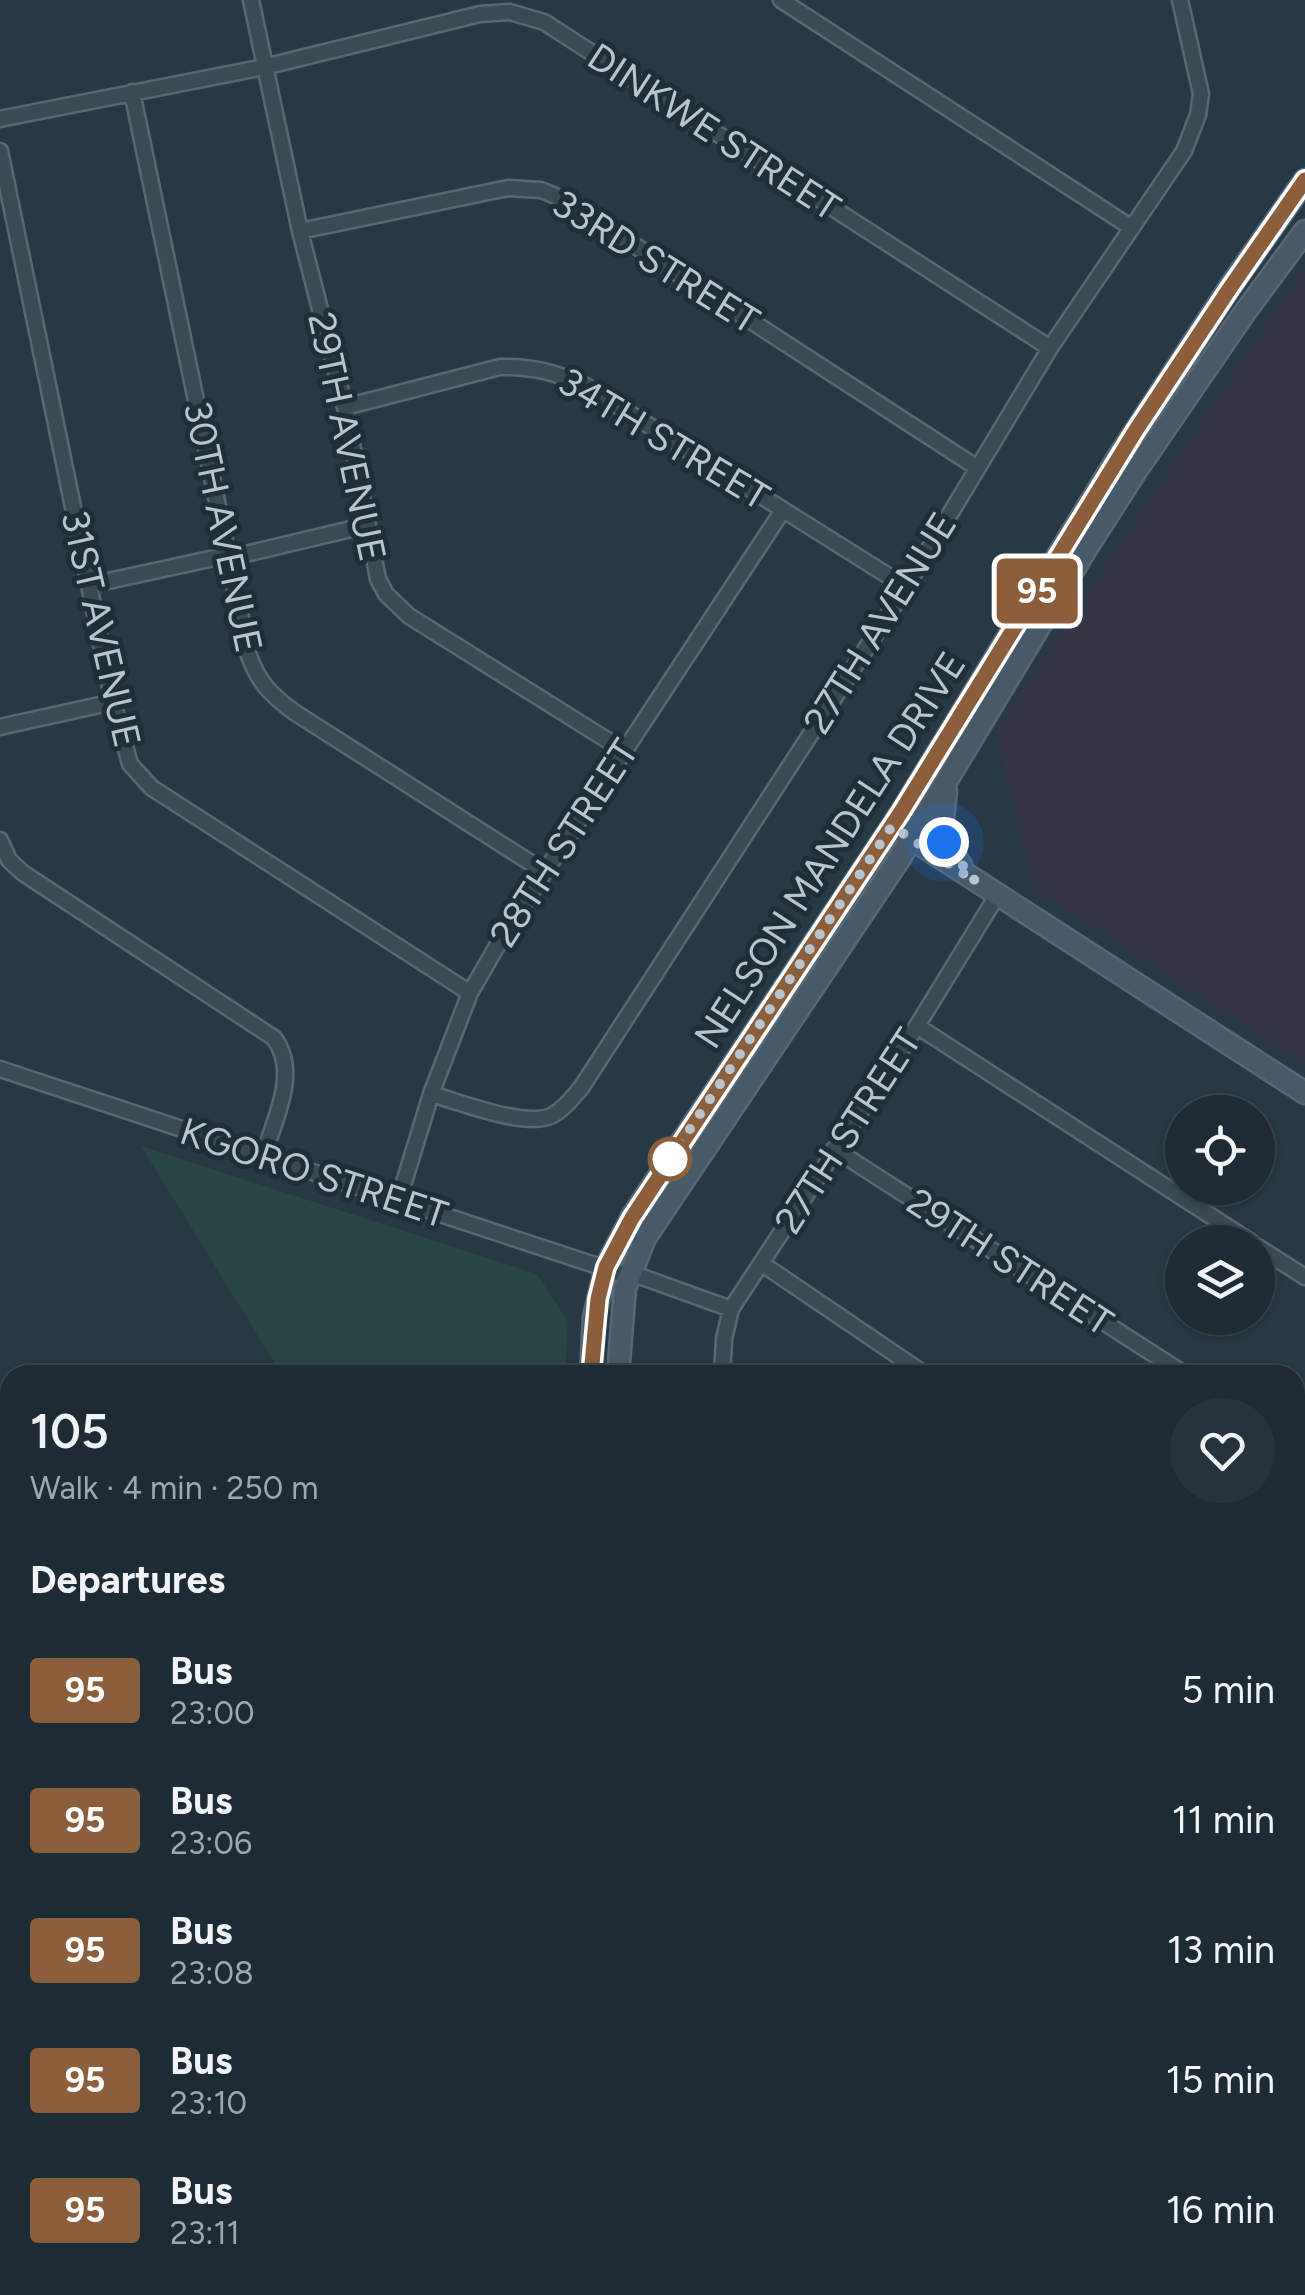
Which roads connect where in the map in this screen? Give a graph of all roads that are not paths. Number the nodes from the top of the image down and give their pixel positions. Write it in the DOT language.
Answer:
graph roads {
  1 [pos="250,0"];
  2 [pos="780,0"];
  3 [pos="1180,0"];
  4 [pos="264,67"];
  5 [pos="132,92"];
  6 [pos="0,119"];
  7 [pos="0,150"];
  8 [pos="1305,180"];
  9 [pos="1132,228"];
  10 [pos="300,230"];
  11 [pos="1305,231"];
  12 [pos="1050,348"];
  13 [pos="345,407"];
  14 [pos="976,468"];
  15 [pos="783,510"];
  16 [pos="368,525"];
  17 [pos="228,556"];
  18 [pos="90,584"];
  19 [pos="906,588"];
  20 [pos="113,702"];
  21 [pos="0,727"];
  22 [pos="624,750"];
  23 [pos="948,779"];
  24 [pos="892,826"];
  25 [pos="912,839"];
  26 [pos="0,840"];
  27 [pos="546,872"];
  28 [pos="976,882"];
  29 [pos="998,894"];
  30 [pos="470,993"];
  31 [pos="917,1026"];
  32 [pos="0,1068"];
  33 [pos="1305,1093"];
  34 [pos="431,1094"];
  35 [pos="834,1148"];
  36 [pos="263,1157"];
  37 [pos="398,1202"];
  38 [pos="1225,1225"];
  39 [pos="1275,1258"];
  40 [pos="761,1263"];
  41 [pos="606,1267"];
  42 [pos="628,1276"];
  43 [pos="1305,1277"];
  44 [pos="730,1309"];
  45 [pos="592,1365"];
  46 [pos="618,1365"];
  47 [pos="723,1365"];
  48 [pos="911,1365"];
  49 [pos="1170,1365"];
  1 -- 4 [label="street, 29TH AVENUE"];
  2 -- 9 [label="street"];
  3 -- 9 [label="street, 27TH AVENUE"];
  4 -- 5 [label="street, DINKWE STREET"];
  4 -- 10 [label="street, 29TH AVENUE"];
  4 -- 12 [label="street, DINKWE STREET"];
  5 -- 6 [label="street, DINKWE STREET"];
  5 -- 17 [label="street, 30TH AVENUE"];
  7 -- 18 [label="street, 31ST AVENUE"];
  8 -- 24 [label="main road, NELSON MANDELA DRIVE"];
  9 -- 12 [label="street, 27TH AVENUE"];
  10 -- 13 [label="street, 29TH AVENUE"];
  10 -- 14 [label="street, 33RD STREET"];
  11 -- 23 [label="main road, NELSON MANDELA DRIVE"];
  12 -- 14 [label="street, 27TH AVENUE"];
  13 -- 15 [label="street, 34TH STREET"];
  13 -- 16 [label="street, 29TH AVENUE"];
  14 -- 19 [label="street, 27TH AVENUE"];
  15 -- 19 [label="street, 34TH STREET"];
  15 -- 22 [label="street, 28TH STREET"];
  16 -- 17 [label="street"];
  16 -- 22 [label="street, 29TH AVENUE"];
  17 -- 18 [label="street"];
  17 -- 27 [label="street, 30TH AVENUE"];
  18 -- 20 [label="street, 31ST AVENUE"];
  19 -- 34 [label="street, 27TH AVENUE"];
  20 -- 21 [label="street"];
  20 -- 30 [label="street, 31ST AVENUE"];
  22 -- 27 [label="street, 28TH STREET"];
  23 -- 25 [label="main road, NELSON MANDELA DRIVE"];
  23 -- 28 [label="main road"];
  24 -- 25 [label="main road"];
  24 -- 41 [label="main road, NELSON MANDELA DRIVE"];
  25 -- 28 [label="main road"];
  25 -- 42 [label="main road, NELSON MANDELA DRIVE"];
  26 -- 36 [label="street"];
  27 -- 30 [label="street, 28TH STREET"];
  28 -- 29 [label="main road"];
  29 -- 31 [label="street, 27TH STREET"];
  29 -- 33 [label="main road"];
  30 -- 34 [label="street, 28TH STREET"];
  31 -- 35 [label="street, 27TH STREET"];
  31 -- 38 [label="street"];
  32 -- 36 [label="street, KGORO STREET"];
  34 -- 37 [label="street, 28TH STREET"];
  35 -- 40 [label="street, 27TH STREET"];
  35 -- 49 [label="street, 29TH STREET"];
  36 -- 37 [label="street, KGORO STREET"];
  37 -- 41 [label="street, KGORO STREET"];
  39 -- 43 [label="street"];
  40 -- 44 [label="street, 27TH STREET"];
  40 -- 48 [label="street"];
  41 -- 42 [label="street, KGORO STREET"];
  41 -- 45 [label="main road, NELSON MANDELA DRIVE"];
  42 -- 44 [label="street, KGORO STREET"];
  42 -- 46 [label="main road, NELSON MANDELA DRIVE"];
  44 -- 47 [label="street, 27TH STREET"];
}
